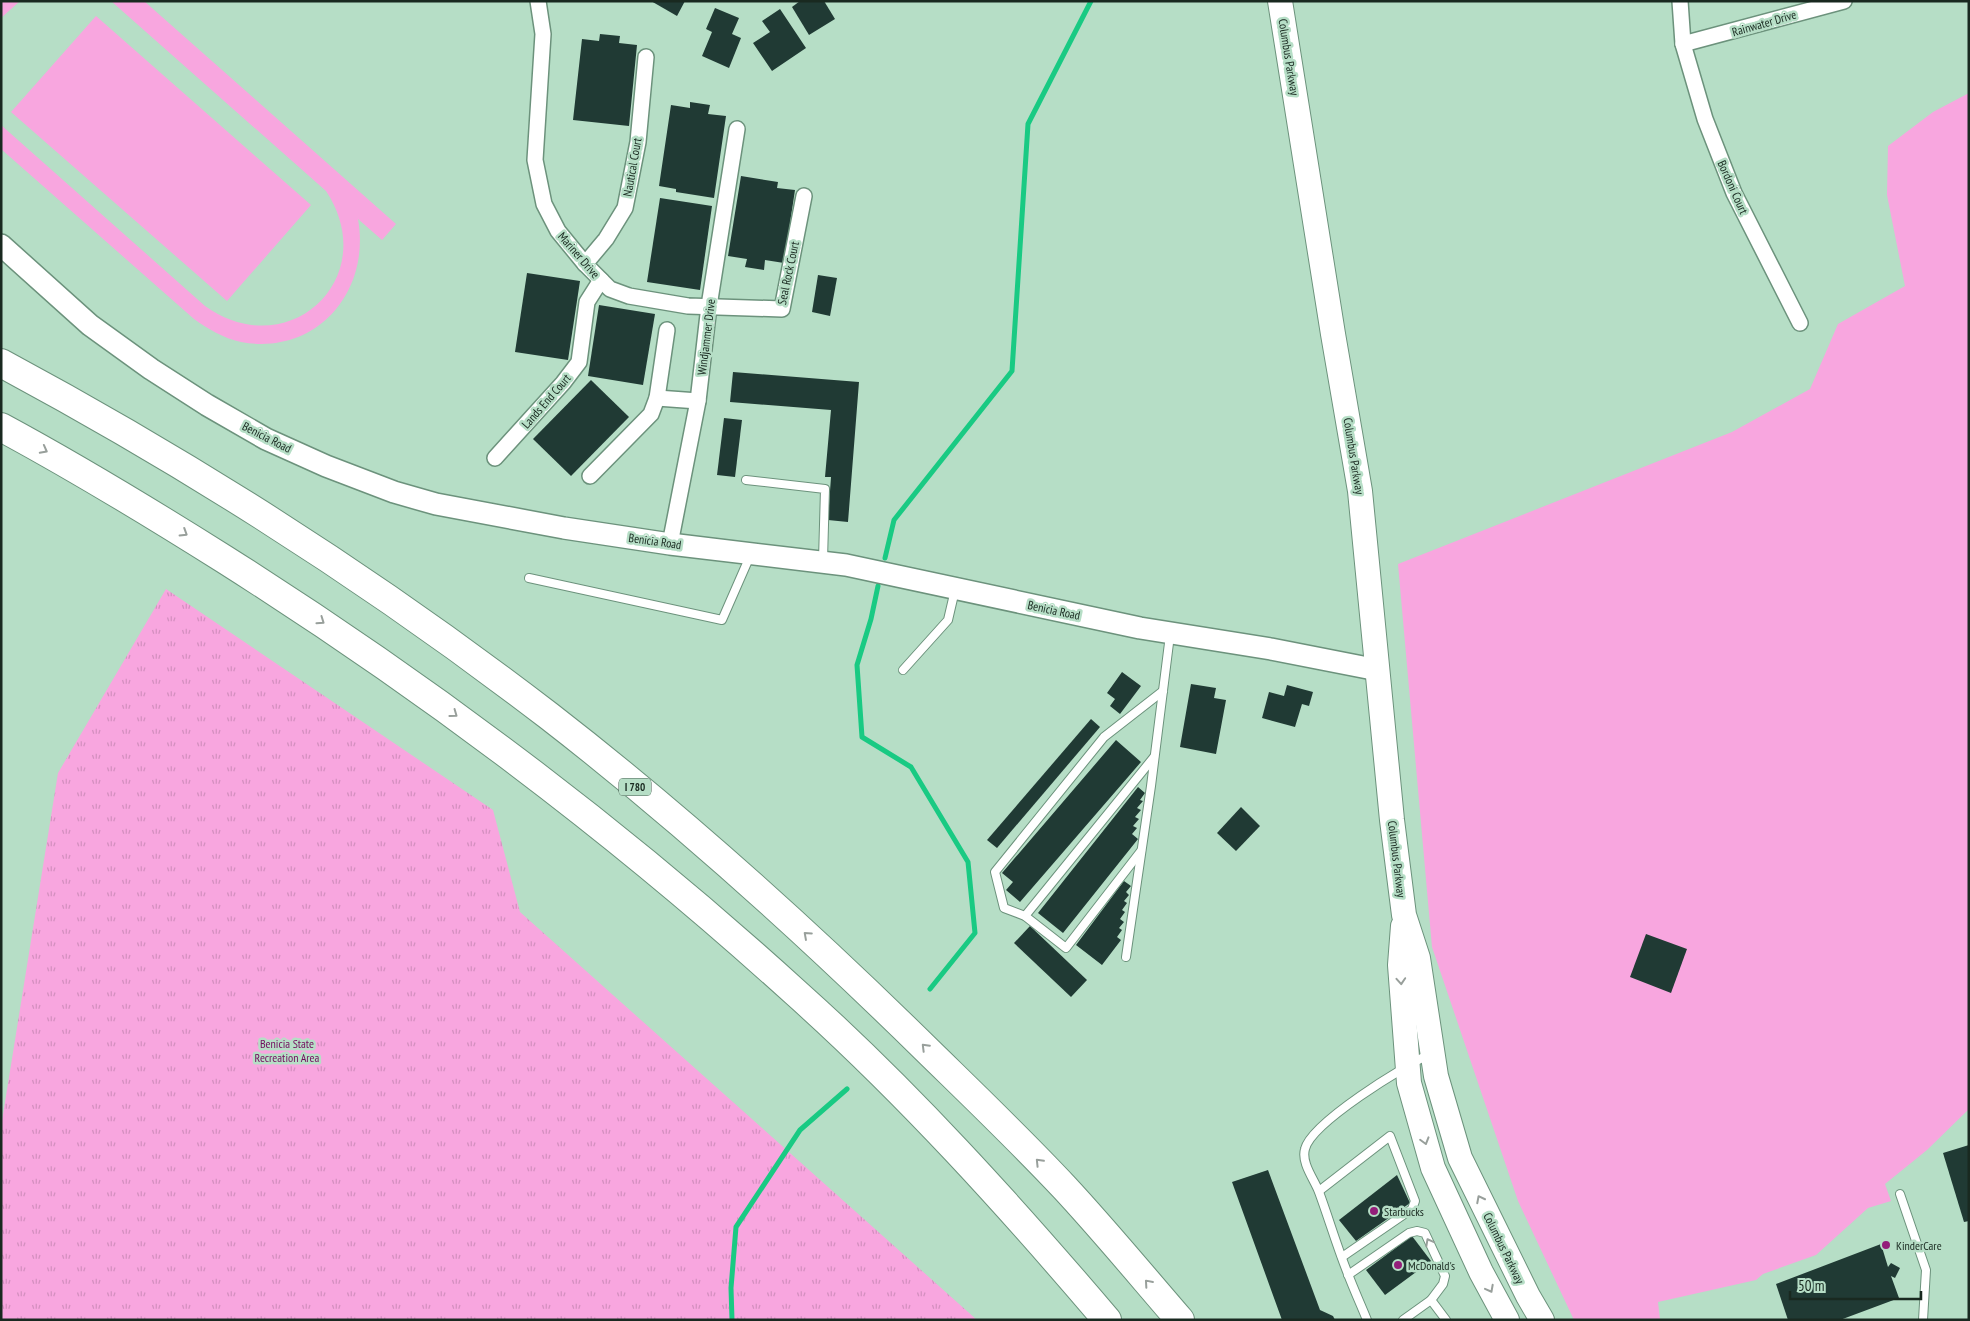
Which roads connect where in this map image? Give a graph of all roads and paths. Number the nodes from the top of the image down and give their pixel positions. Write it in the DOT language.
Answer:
graph roads {
  1 [pos="538,1"];
  2 [pos="1280,1"];
  3 [pos="1680,1"];
  4 [pos="1844,1"];
  5 [pos="1683,44"];
  6 [pos="646,57"];
  7 [pos="737,129"];
  8 [pos="804,196"];
  9 [pos="1,245"];
  10 [pos="585,264"];
  11 [pos="601,280"];
  12 [pos="709,306"];
  13 [pos="1800,323"];
  14 [pos="667,330"];
  15 [pos="1,363"];
  16 [pos="657,398"];
  17 [pos="698,401"];
  18 [pos="1,427"];
  19 [pos="495,458"];
  20 [pos="590,476"];
  21 [pos="746,480"];
  22 [pos="670,544"];
  23 [pos="751,554"];
  24 [pos="822,562"];
  25 [pos="529,578"];
  26 [pos="955,590"];
  27 [pos="1170,633"];
  28 [pos="903,670"];
  29 [pos="1378,670"];
  30 [pos="1163,691"];
  31 [pos="1155,756"];
  32 [pos="1141,851"];
  33 [pos="1404,915"];
  34 [pos="1025,916"];
  35 [pos="1126,957"];
  36 [pos="1432,1053"];
  37 [pos="1407,1065"];
  38 [pos="1318,1191"];
  39 [pos="1900,1194"];
  40 [pos="1342,1257"];
  41 [pos="1348,1275"];
  42 [pos="1431,1300"];
  43 [pos="1107,1320"];
  44 [pos="1180,1320"];
  45 [pos="1367,1320"];
  46 [pos="1403,1320"];
  47 [pos="1446,1320"];
  48 [pos="1507,1320"];
  49 [pos="1542,1320"];
  50 [pos="1923,1320"];
  1 -- 10 [label="street, Mariner Drive"];
  2 -- 29 [label="main road, Columbus Parkway"];
  3 -- 5 [label="street, Bordoni Court"];
  4 -- 5 [label="street, Rainwater Drive"];
  5 -- 13 [label="street, Bordoni Court"];
  6 -- 10 [label="street, Nautical Court"];
  7 -- 12 [label="street, Windjammer Drive"];
  8 -- 12 [label="street, Seal Rock Court"];
  9 -- 22 [label="main road, Benicia Road"];
  10 -- 11 [label="street, Mariner Drive"];
  11 -- 12 [label="street, Mariner Drive"];
  11 -- 19 [label="street, Lands End Court"];
  12 -- 17 [label="street, Windjammer Drive"];
  14 -- 16 [label="street"];
  44 -- 15 [label="highway, I 780, one-way"];
  16 -- 17 [label="street"];
  16 -- 20 [label="street"];
  17 -- 22 [label="street, Windjammer Drive"];
  18 -- 43 [label="highway, one-way"];
  21 -- 24 [label="lane"];
  22 -- 23 [label="main road, Benicia Road"];
  23 -- 24 [label="main road, Benicia Road"];
  23 -- 25 [label="lane"];
  24 -- 26 [label="main road, Benicia Road"];
  26 -- 27 [label="main road, Benicia Road"];
  26 -- 28 [label="lane"];
  27 -- 29 [label="main road, Benicia Road"];
  27 -- 30 [label="lane"];
  29 -- 33 [label="main road, Columbus Parkway"];
  30 -- 31 [label="lane"];
  30 -- 34 [label="lane"];
  31 -- 32 [label="lane"];
  31 -- 34 [label="lane"];
  32 -- 34 [label="lane"];
  32 -- 35 [label="lane"];
  33 -- 36 [label="main road, Columbus Parkway"];
  33 -- 37 [label="main road, Columbus Parkway, one-way"];
  36 -- 37 [label="lane"];
  49 -- 36 [label="main road, Columbus Parkway, one-way"];
  37 -- 38 [label="lane"];
  37 -- 48 [label="main road, Columbus Parkway, one-way"];
  38 -- 40 [label="lane"];
  38 -- 40 [label="lane"];
  39 -- 50 [label="lane"];
  40 -- 41 [label="lane"];
  42 -- 41 [label="lane, one-way"];
  41 -- 45 [label="lane"];
  42 -- 46 [label="lane"];
  42 -- 47 [label="lane"];
}
